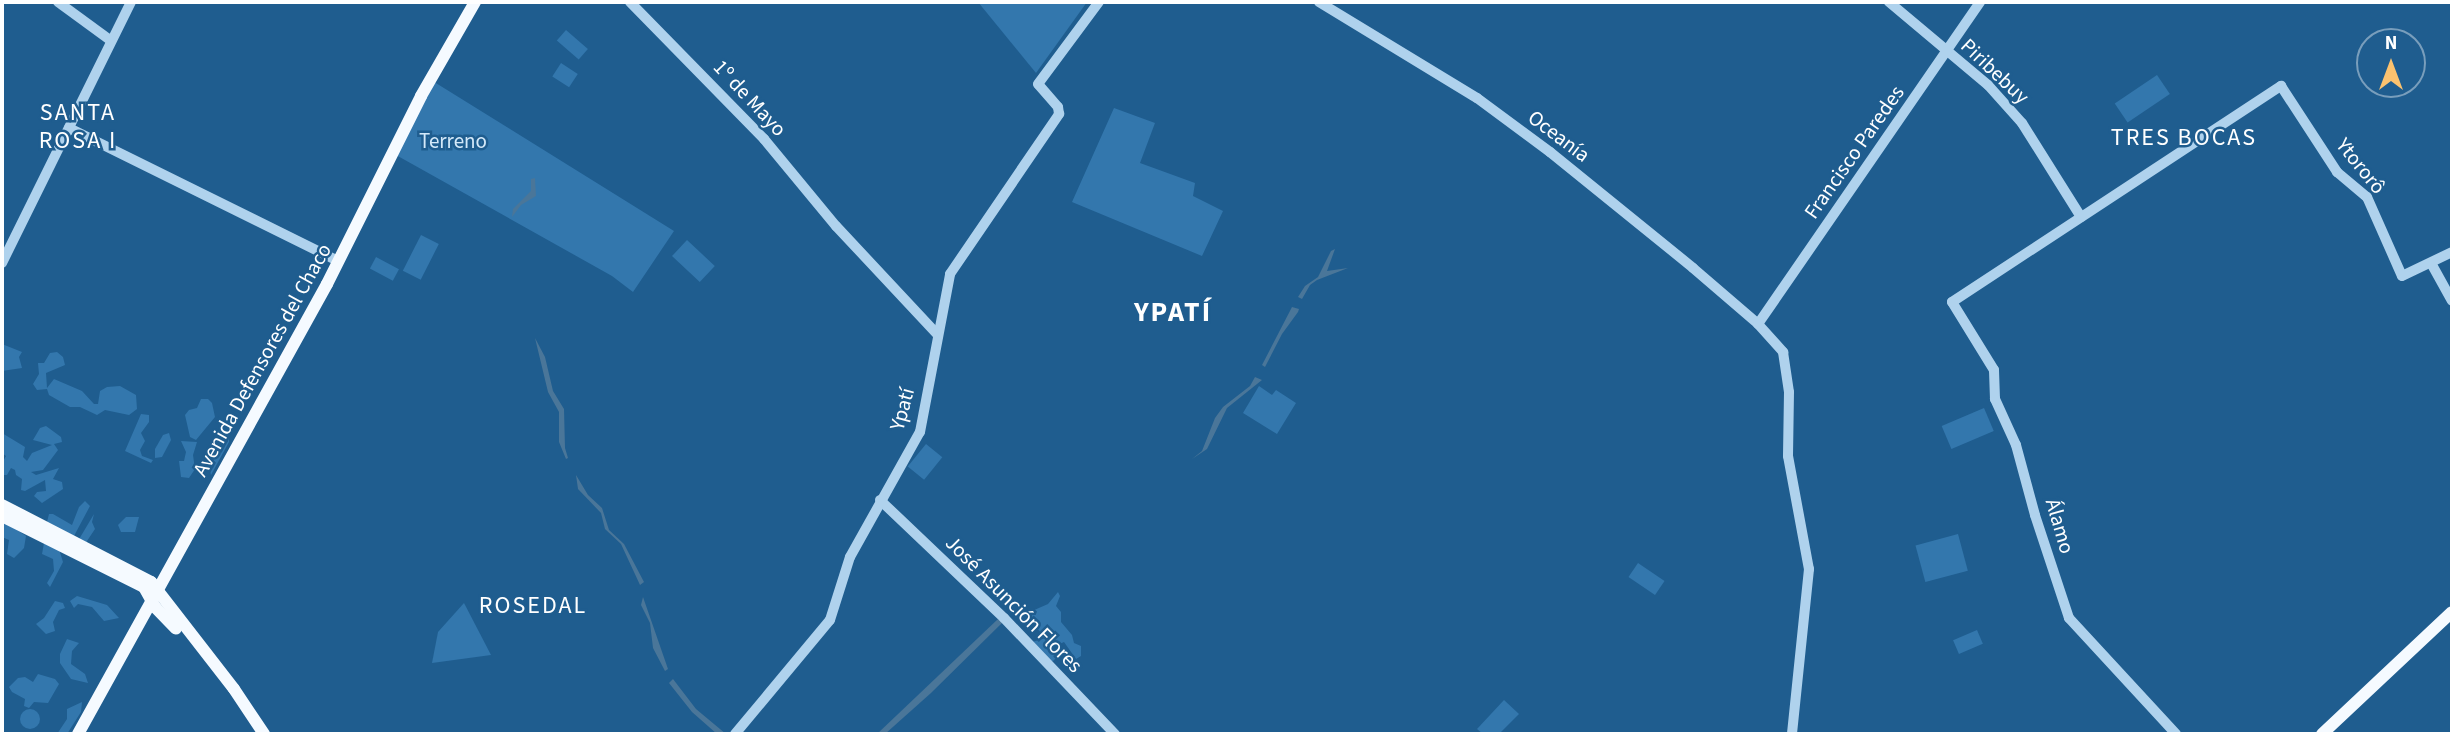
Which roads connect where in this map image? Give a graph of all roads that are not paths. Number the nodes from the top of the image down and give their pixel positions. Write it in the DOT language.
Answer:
graph roads {
  1 [pos="58,2"];
  2 [pos="131,2"];
  3 [pos="475,2"];
  4 [pos="630,2"];
  5 [pos="1098,2"];
  6 [pos="1320,2"];
  7 [pos="1889,2"];
  8 [pos="1980,2"];
  9 [pos="110,40"];
  10 [pos="1946,52"];
  11 [pos="69,128"];
  12 [pos="2081,218"];
  13 [pos="2452,253"];
  14 [pos="338,261"];
  15 [pos="2,263"];
  16 [pos="2431,263"];
  17 [pos="2452,301"];
  18 [pos="1758,324"];
  19 [pos="938,335"];
  20 [pos="882,502"];
  21 [pos="2,505"];
  22 [pos="2,516"];
  23 [pos="155,596"];
  24 [pos="2452,612"];
  25 [pos="2452,622"];
  26 [pos="78,734"];
  27 [pos="256,734"];
  28 [pos="264,734"];
  29 [pos="735,734"];
  30 [pos="1115,734"];
  31 [pos="1792,734"];
  32 [pos="2176,734"];
  33 [pos="2322,734"];
  34 [pos="2333,734"];
  1 -- 9 [label="street"];
  2 -- 9 [label="street"];
  3 -- 14 [label="main road, Avenida Defensores del Chaco"];
  4 -- 19 [label="street, 1º de Mayo"];
  5 -- 19 [label="street, Ypatí"];
  6 -- 18 [label="street, Oceanía"];
  7 -- 10 [label="street, Piribebuy"];
  8 -- 10 [label="street, Francisco Paredes"];
  9 -- 11 [label="street"];
  10 -- 12 [label="street, Piribebuy"];
  10 -- 18 [label="street, Francisco Paredes"];
  11 -- 14 [label="street"];
  11 -- 15 [label="street"];
  12 -- 16 [label="street, Ytororô"];
  12 -- 32 [label="street, Álamo"];
  13 -- 16 [label="street"];
  14 -- 23 [label="main road, Avenida Defensores del Chaco"];
  16 -- 17 [label="street"];
  18 -- 31 [label="street, Oceanía"];
  19 -- 20 [label="street, Ypatí"];
  20 -- 29 [label="street, Ypatí"];
  20 -- 30 [label="street, José Asunción Flores"];
  21 -- 23 [label="main road"];
  22 -- 23 [label="main road"];
  23 -- 26 [label="main road, Avenida Defensores del Chaco"];
  23 -- 27 [label="main road"];
  23 -- 28 [label="main road"];
  24 -- 33 [label="main road"];
  25 -- 34 [label="main road"];
}
